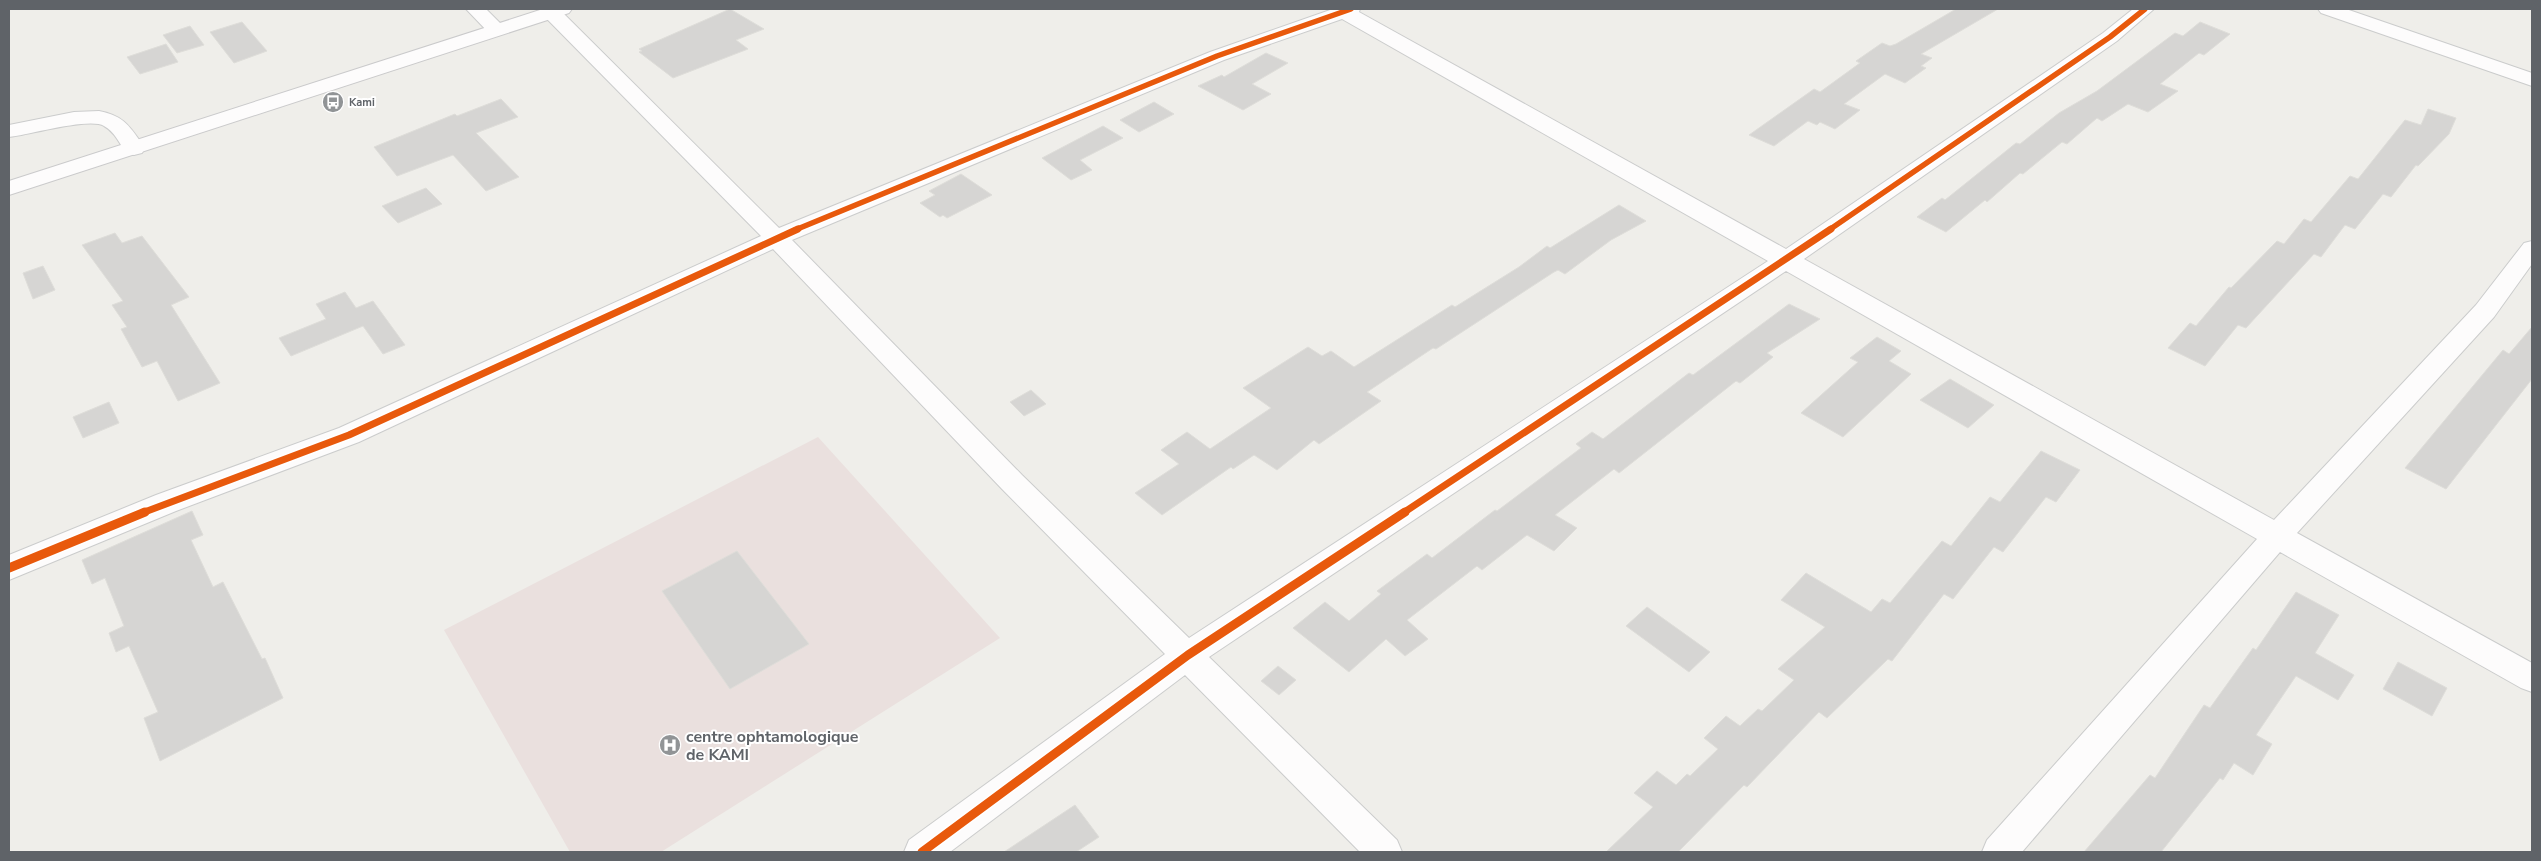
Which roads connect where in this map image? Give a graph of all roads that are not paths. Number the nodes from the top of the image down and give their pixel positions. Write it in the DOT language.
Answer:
graph roads {
  1 [pos="476,9"];
  2 [pos="2144,9"];
  3 [pos="2328,9"];
  4 [pos="1347,10"];
  5 [pos="557,11"];
  6 [pos="497,30"];
  7 [pos="2532,80"];
  8 [pos="9,131"];
  9 [pos="134,148"];
  10 [pos="9,188"];
  11 [pos="776,238"];
  12 [pos="2532,248"];
  13 [pos="1786,260"];
  14 [pos="2277,536"];
  15 [pos="9,568"];
  16 [pos="1188,656"];
  17 [pos="2532,679"];
  18 [pos="922,852"];
  19 [pos="1384,852"];
  20 [pos="2000,852"];
  1 -- 6 [label="street"];
  2 -- 13 [label="street"];
  3 -- 7 [label="street"];
  4 -- 11 [label="street"];
  4 -- 13 [label="street"];
  5 -- 6 [label="street"];
  5 -- 11 [label="street"];
  6 -- 9 [label="street"];
  8 -- 9 [label="street"];
  9 -- 10 [label="street"];
  11 -- 15 [label="street"];
  11 -- 16 [label="street"];
  12 -- 14 [label="street"];
  13 -- 14 [label="street"];
  13 -- 16 [label="street"];
  14 -- 17 [label="street"];
  14 -- 20 [label="street"];
  16 -- 18 [label="street"];
  16 -- 19 [label="street"];
}
